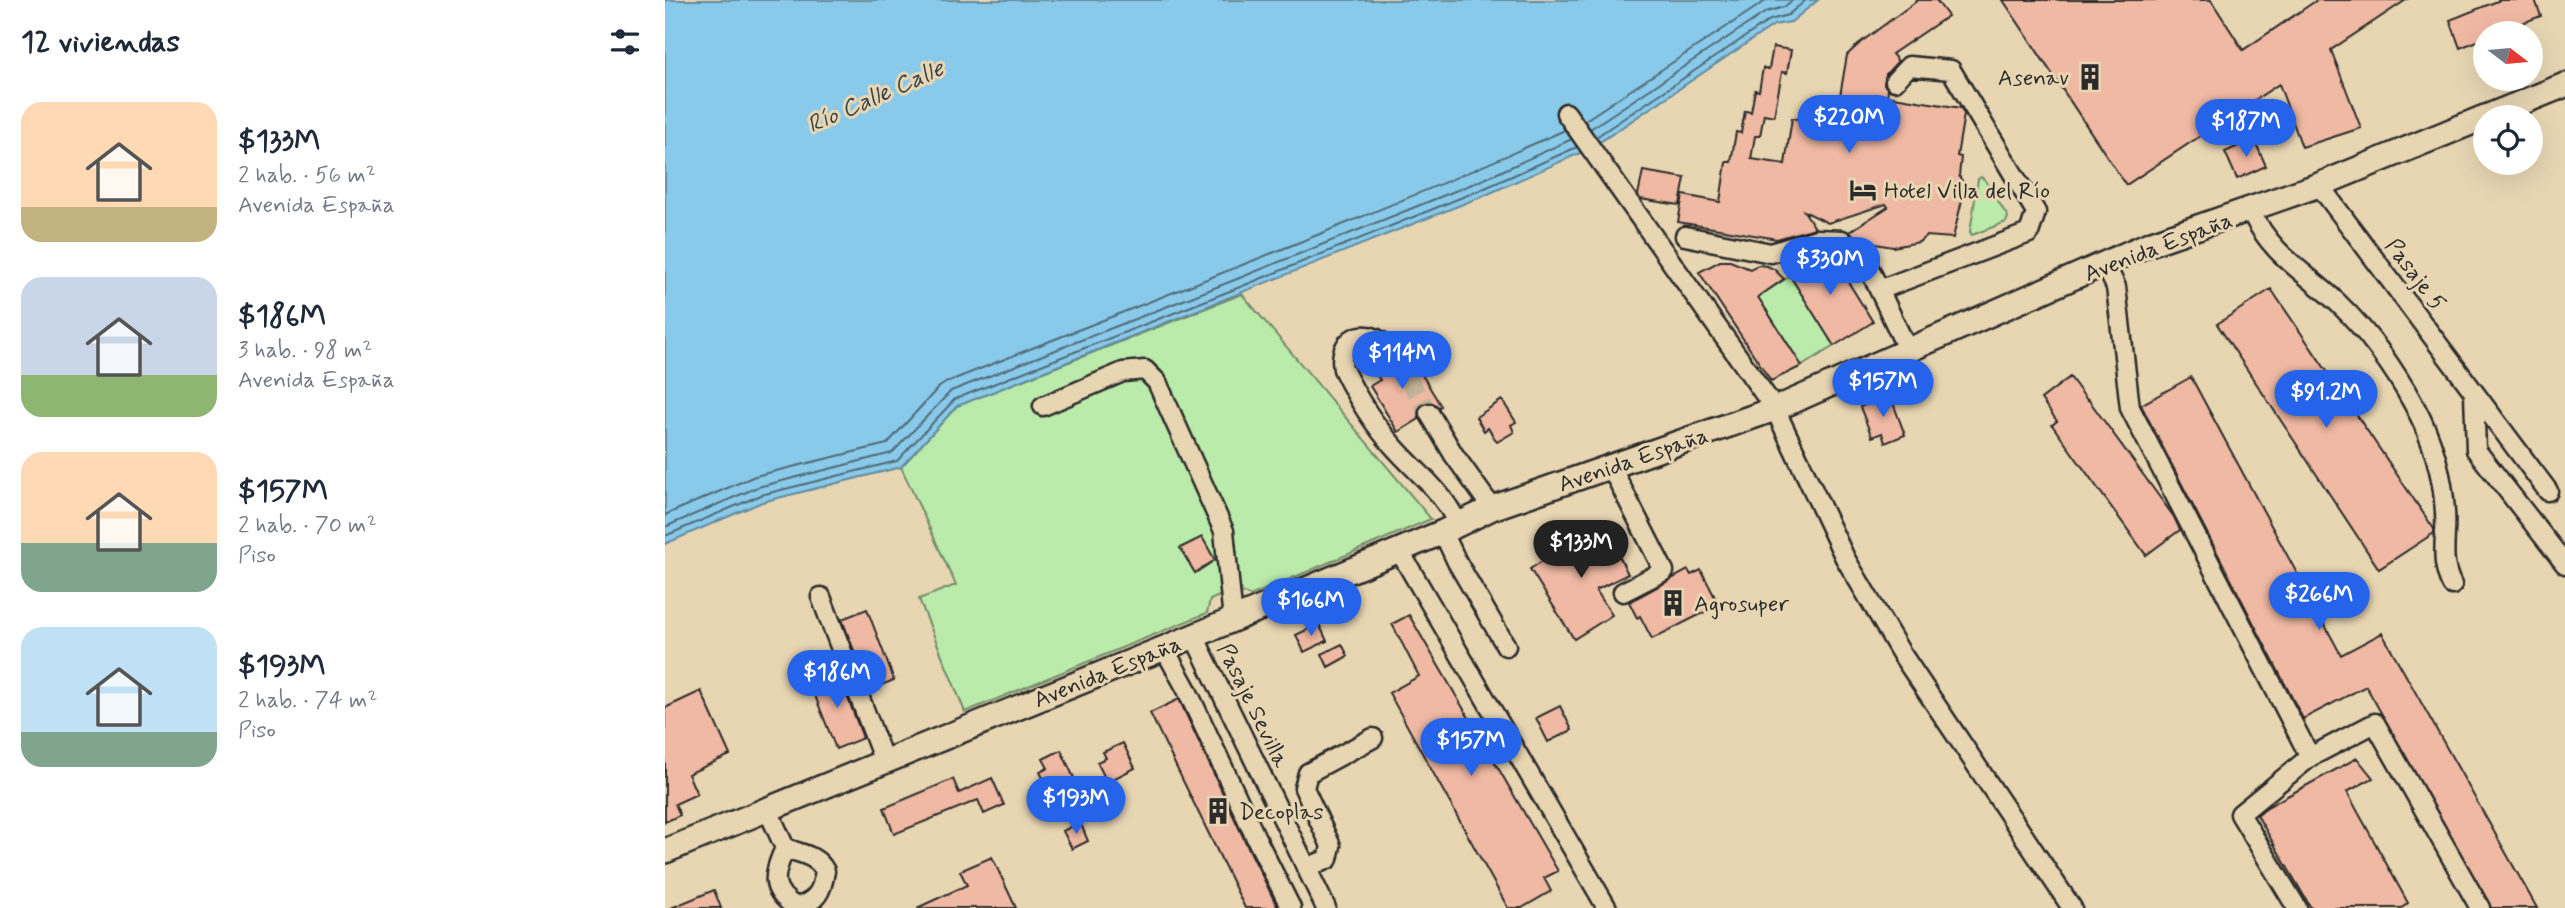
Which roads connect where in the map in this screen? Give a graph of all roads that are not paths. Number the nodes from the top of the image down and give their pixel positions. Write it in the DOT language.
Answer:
graph roads {
  1 [pos="1895,81"];
  2 [pos="2565,85"];
  3 [pos="2515,105"];
  4 [pos="1566,113"];
  5 [pos="2473,122"];
  6 [pos="2319,185"];
  7 [pos="2251,211"];
  8 [pos="1685,236"];
  9 [pos="2105,264"];
  10 [pos="1879,290"];
  11 [pos="1908,351"];
  12 [pos="1393,355"];
  13 [pos="2474,393"];
  14 [pos="1043,407"];
  15 [pos="1775,409"];
  16 [pos="1429,413"];
  17 [pos="1611,467"];
  18 [pos="2548,491"];
  19 [pos="1492,508"];
  20 [pos="1450,528"];
  21 [pos="1399,550"];
  22 [pos="2565,564"];
  23 [pos="2452,585"];
  24 [pos="1623,592"];
  25 [pos="821,597"];
  26 [pos="1233,620"];
  27 [pos="1193,636"];
  28 [pos="1507,646"];
  29 [pos="1164,648"];
  30 [pos="1373,738"];
  31 [pos="2310,757"];
  32 [pos="884,761"];
  33 [pos="767,808"];
  34 [pos="785,848"];
  35 [pos="665,851"];
  36 [pos="1306,869"];
  37 [pos="1291,908"];
  38 [pos="1326,908"];
  39 [pos="1607,908"];
  40 [pos="2072,908"];
  41 [pos="2297,908"];
  42 [pos="2480,908"];
  1 -- 10 [label="street"];
  2 -- 3 [label="main road, Avenida España"];
  4 -- 15 [label="street"];
  5 -- 6 [label="main road, Avenida España"];
  6 -- 7 [label="main road, Avenida España"];
  6 -- 13 [label="street, Pasaje 5"];
  7 -- 9 [label="main road, Avenida España"];
  7 -- 23 [label="street"];
  8 -- 10 [label="street"];
  9 -- 11 [label="main road, Avenida España"];
  9 -- 31 [label="street"];
  10 -- 11 [label="street"];
  11 -- 15 [label="main road, Avenida España"];
  12 -- 20 [label="street"];
  13 -- 18 [label="street, Pasaje 5"];
  13 -- 22 [label="street"];
  14 -- 26 [label="street"];
  15 -- 17 [label="main road, Avenida España"];
  15 -- 40 [label="street"];
  16 -- 19 [label="street"];
  17 -- 19 [label="main road, Avenida España"];
  17 -- 24 [label="street"];
  19 -- 20 [label="main road, Avenida España"];
  20 -- 21 [label="main road, Avenida España"];
  20 -- 28 [label="street"];
  21 -- 26 [label="main road, Avenida España"];
  21 -- 39 [label="street"];
  25 -- 32 [label="street"];
  26 -- 27 [label="main road, Avenida España"];
  27 -- 29 [label="main road, Avenida España"];
  27 -- 36 [label="street, Pasaje Sevilla"];
  29 -- 32 [label="main road, Avenida España"];
  29 -- 37 [label="street"];
  30 -- 36 [label="street"];
  31 -- 41 [label="street"];
  31 -- 42 [label="street"];
  32 -- 33 [label="main road, Avenida España"];
  33 -- 34 [label="street"];
  33 -- 35 [label="main road, Avenida España"];
  36 -- 38 [label="street, Pasaje Sevilla"];
}
